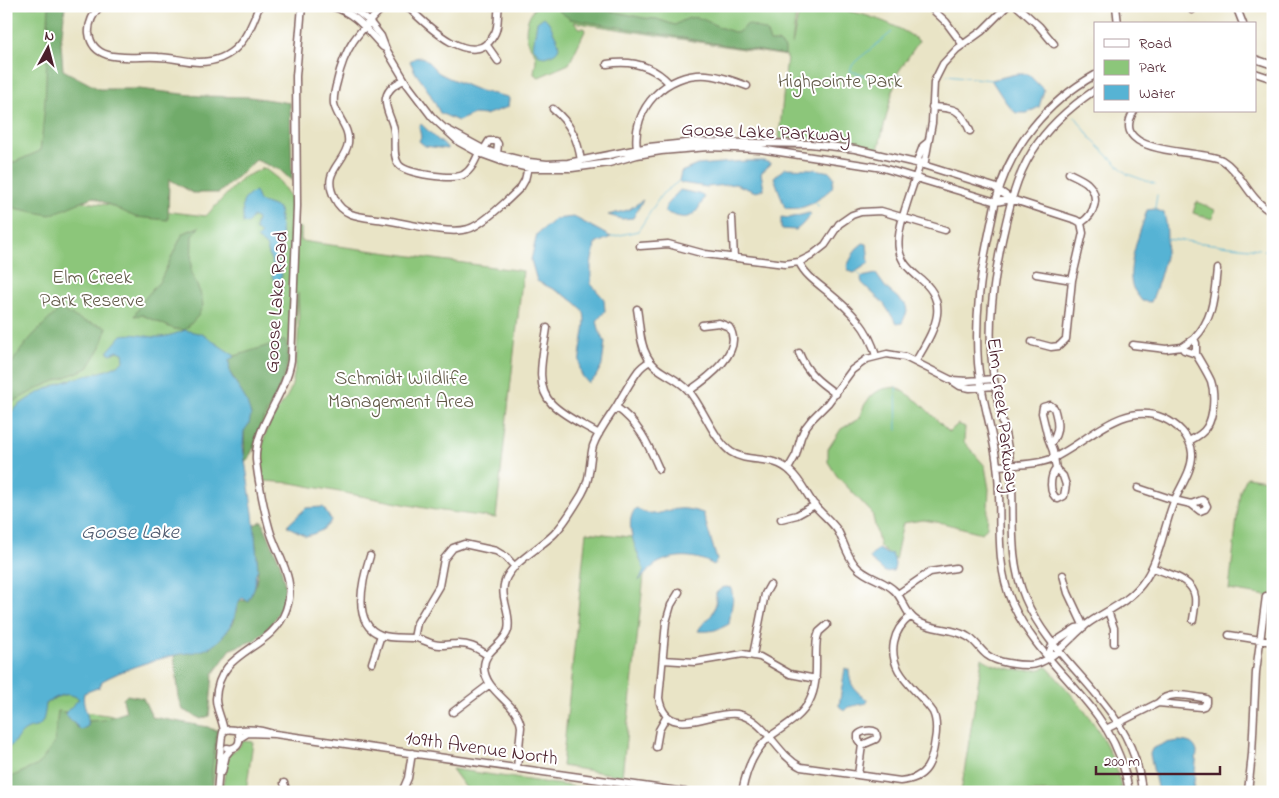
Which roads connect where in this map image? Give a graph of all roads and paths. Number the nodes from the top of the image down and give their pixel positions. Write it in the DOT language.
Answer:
graph roads {
  1 [pos="100,6"];
  2 [pos="258,6"];
  3 [pos="302,6"];
  4 [pos="331,6"];
  5 [pos="347,6"];
  6 [pos="384,6"];
  7 [pos="407,6"];
  8 [pos="499,6"];
  9 [pos="929,6"];
  10 [pos="1006,6"];
  11 [pos="1017,6"];
  12 [pos="1116,6"];
  13 [pos="1236,6"];
  14 [pos="1118,22"];
  15 [pos="1241,22"];
  16 [pos="367,24"];
  17 [pos="486,44"];
  18 [pos="1054,44"];
  19 [pos="963,45"];
  20 [pos="1256,59"];
  21 [pos="498,61"];
  22 [pos="607,64"];
  23 [pos="1273,65"];
  24 [pos="1256,73"];
  25 [pos="1094,76"];
  26 [pos="1273,79"];
  27 [pos="404,80"];
  28 [pos="669,83"];
  29 [pos="747,86"];
  30 [pos="1094,91"];
  31 [pos="932,107"];
  32 [pos="553,109"];
  33 [pos="1133,112"];
  34 [pos="970,131"];
  35 [pos="637,149"];
  36 [pos="481,150"];
  37 [pos="497,154"];
  38 [pos="581,161"];
  39 [pos="920,164"];
  40 [pos="529,165"];
  41 [pos="1069,173"];
  42 [pos="916,177"];
  43 [pos="1000,190"];
  44 [pos="1011,199"];
  45 [pos="996,202"];
  46 [pos="1273,213"];
  47 [pos="904,217"];
  48 [pos="732,218"];
  49 [pos="1081,223"];
  50 [pos="945,230"];
  51 [pos="640,246"];
  52 [pos="734,258"];
  53 [pos="799,262"];
  54 [pos="1217,269"];
  55 [pos="1036,274"];
  56 [pos="1072,280"];
  57 [pos="637,309"];
  58 [pos="702,325"];
  59 [pos="547,328"];
  60 [pos="1194,339"];
  61 [pos="1032,342"];
  62 [pos="1133,345"];
  63 [pos="1182,347"];
  64 [pos="799,353"];
  65 [pos="1196,354"];
  66 [pos="876,356"];
  67 [pos="650,361"];
  68 [pos="916,361"];
  69 [pos="994,383"];
  70 [pos="981,384"];
  71 [pos="689,391"];
  72 [pos="836,394"];
  73 [pos="616,407"];
  74 [pos="599,434"];
  75 [pos="1188,441"];
  76 [pos="1051,443"];
  77 [pos="1054,457"];
  78 [pos="1011,465"];
  79 [pos="997,466"];
  80 [pos="659,468"];
  81 [pos="788,469"];
  82 [pos="1056,469"];
  83 [pos="1138,488"];
  84 [pos="1174,500"];
  85 [pos="1191,504"];
  86 [pos="815,506"];
  87 [pos="781,519"];
  88 [pos="370,556"];
  89 [pos="515,567"];
  90 [pos="1152,567"];
  91 [pos="956,568"];
  92 [pos="1063,575"];
  93 [pos="770,586"];
  94 [pos="680,592"];
  95 [pos="898,594"];
  96 [pos="1266,596"];
  97 [pos="1108,612"];
  98 [pos="911,616"];
  99 [pos="1193,620"];
  100 [pos="827,625"];
  101 [pos="1084,626"];
  102 [pos="381,635"];
  103 [pos="1229,635"];
  104 [pos="414,638"];
  105 [pos="1260,639"];
  106 [pos="1273,642"];
  107 [pos="1053,643"];
  108 [pos="1114,643"];
  109 [pos="1059,650"];
  110 [pos="487,655"];
  111 [pos="753,655"];
  112 [pos="1047,658"];
  113 [pos="663,660"];
  114 [pos="372,663"];
  115 [pos="816,679"];
  116 [pos="490,684"];
  117 [pos="1158,703"];
  118 [pos="218,708"];
  119 [pos="453,712"];
  120 [pos="667,716"];
  121 [pos="1118,722"];
  122 [pos="1106,729"];
  123 [pos="234,730"];
  124 [pos="224,732"];
  125 [pos="275,734"];
  126 [pos="770,737"];
  127 [pos="240,738"];
  128 [pos="222,743"];
  129 [pos="862,745"];
  130 [pos="656,747"];
  131 [pos="231,749"];
  132 [pos="412,753"];
  133 [pos="517,768"];
  134 [pos="858,775"];
  135 [pos="284,783"];
  136 [pos="217,790"];
  137 [pos="404,791"];
  138 [pos="671,791"];
  139 [pos="287,792"];
  140 [pos="685,792"];
  141 [pos="742,792"];
  142 [pos="1129,792"];
  143 [pos="1142,792"];
  144 [pos="1248,792"];
  1 -- 2 [label="street"];
  3 -- 118 [label="street, Goose Lake Road"];
  4 -- 16 [label="street, Goose Lake Parkway"];
  5 -- 16 [label="street, Goose Lake Parkway"];
  6 -- 16 [label="street"];
  7 -- 17 [label="street"];
  8 -- 17 [label="street"];
  9 -- 19 [label="street"];
  10 -- 19 [label="street"];
  11 -- 18 [label="street"];
  12 -- 14 [label="street"];
  13 -- 15 [label="street"];
  16 -- 27 [label="street, Goose Lake Parkway"];
  16 -- 40 [label="street"];
  17 -- 21 [label="street"];
  19 -- 31 [label="street"];
  20 -- 23 [label="street"];
  22 -- 28 [label="street"];
  24 -- 26 [label="street"];
  25 -- 43 [label="street, Elm Creek Parkway"];
  27 -- 36 [label="street, Goose Lake Parkway"];
  27 -- 36 [label="street"];
  28 -- 29 [label="street"];
  28 -- 35 [label="street"];
  30 -- 44 [label="street, Elm Creek Parkway"];
  31 -- 34 [label="street"];
  31 -- 39 [label="street"];
  32 -- 38 [label="street"];
  33 -- 46 [label="street"];
  35 -- 38 [label="street, Goose Lake Parkway"];
  35 -- 39 [label="street, Goose Lake Parkway"];
  36 -- 37 [label="street, Goose Lake Parkway"];
  36 -- 37 [label="street"];
  36 -- 40 [label="street, Goose Lake Parkway"];
  37 -- 40 [label="street, Goose Lake Parkway"];
  38 -- 40 [label="street, Goose Lake Parkway"];
  39 -- 42 [label="street"];
  39 -- 43 [label="street, Goose Lake Parkway"];
  40 -- 42 [label="street, Goose Lake Parkway"];
  41 -- 49 [label="street"];
  42 -- 45 [label="street, Goose Lake Parkway"];
  42 -- 47 [label="street"];
  43 -- 44 [label="street, Goose Lake Parkway"];
  43 -- 45 [label="street, Elm Creek Parkway"];
  44 -- 45 [label="street, Goose Lake Parkway"];
  44 -- 49 [label="street"];
  44 -- 69 [label="street, Elm Creek Parkway"];
  45 -- 70 [label="street, Elm Creek Parkway"];
  47 -- 50 [label="street"];
  47 -- 53 [label="street"];
  47 -- 68 [label="street"];
  48 -- 52 [label="street"];
  49 -- 56 [label="street"];
  51 -- 52 [label="street"];
  52 -- 53 [label="street"];
  53 -- 66 [label="street"];
  54 -- 60 [label="street"];
  55 -- 56 [label="street"];
  56 -- 61 [label="street"];
  57 -- 67 [label="street"];
  58 -- 71 [label="street"];
  59 -- 74 [label="street"];
  60 -- 63 [label="street"];
  60 -- 65 [label="street"];
  62 -- 63 [label="street"];
  63 -- 65 [label="street"];
  64 -- 72 [label="street"];
  65 -- 75 [label="street"];
  66 -- 68 [label="street"];
  66 -- 72 [label="street"];
  67 -- 71 [label="street"];
  67 -- 73 [label="street"];
  68 -- 70 [label="street"];
  69 -- 70 [label="street"];
  69 -- 78 [label="street, Elm Creek Parkway"];
  70 -- 79 [label="street, Elm Creek Parkway"];
  71 -- 81 [label="street"];
  72 -- 81 [label="street"];
  73 -- 74 [label="street"];
  73 -- 80 [label="street"];
  74 -- 89 [label="street"];
  75 -- 77 [label="street"];
  75 -- 84 [label="street"];
  76 -- 76 [label="street"];
  76 -- 77 [label="street"];
  77 -- 78 [label="street"];
  77 -- 82 [label="street"];
  78 -- 79 [label="street"];
  78 -- 107 [label="street, Elm Creek Parkway"];
  79 -- 112 [label="street, Elm Creek Parkway"];
  81 -- 86 [label="street"];
  83 -- 84 [label="street"];
  84 -- 85 [label="street"];
  84 -- 90 [label="street"];
  86 -- 87 [label="street"];
  86 -- 95 [label="street"];
  88 -- 102 [label="street"];
  89 -- 104 [label="street"];
  89 -- 110 [label="street"];
  90 -- 97 [label="street"];
  90 -- 99 [label="street"];
  91 -- 95 [label="street"];
  92 -- 101 [label="street"];
  93 -- 111 [label="street"];
  94 -- 113 [label="street"];
  95 -- 98 [label="street"];
  96 -- 105 [label="street"];
  97 -- 101 [label="street"];
  97 -- 108 [label="street"];
  98 -- 112 [label="street"];
  98 -- 134 [label="street"];
  100 -- 115 [label="street"];
  101 -- 107 [label="street"];
  101 -- 109 [label="street"];
  102 -- 104 [label="street"];
  102 -- 114 [label="street"];
  103 -- 105 [label="street"];
  104 -- 110 [label="street"];
  105 -- 106 [label="street"];
  105 -- 144 [label="street"];
  107 -- 109 [label="street, Elm Creek Parkway"];
  107 -- 112 [label="street"];
  109 -- 112 [label="street"];
  109 -- 121 [label="street, Elm Creek Parkway"];
  110 -- 116 [label="street"];
  111 -- 113 [label="street"];
  111 -- 115 [label="street"];
  112 -- 122 [label="street, Elm Creek Parkway"];
  113 -- 120 [label="street"];
  115 -- 126 [label="street"];
  116 -- 119 [label="street"];
  116 -- 133 [label="street"];
  117 -- 117 [label="street"];
  117 -- 121 [label="street"];
  118 -- 123 [label="street"];
  118 -- 124 [label="street, Goose Lake Road"];
  120 -- 126 [label="street"];
  120 -- 130 [label="street"];
  121 -- 122 [label="street"];
  121 -- 143 [label="street, Elm Creek Parkway"];
  122 -- 142 [label="street, Elm Creek Parkway"];
  123 -- 124 [label="street"];
  123 -- 125 [label="street, 109th Avenue North"];
  123 -- 127 [label="street"];
  124 -- 128 [label="street"];
  125 -- 127 [label="street, 109th Avenue North"];
  125 -- 132 [label="street, 109th Avenue North"];
  126 -- 134 [label="street"];
  126 -- 141 [label="street"];
  127 -- 131 [label="street"];
  128 -- 131 [label="street"];
  128 -- 136 [label="street"];
  129 -- 134 [label="street"];
  131 -- 136 [label="street"];
  132 -- 133 [label="street, 109th Avenue North"];
  132 -- 137 [label="street"];
  133 -- 138 [label="street, 109th Avenue North"];
  135 -- 139 [label="street"];
  138 -- 140 [label="street, 109th Avenue North"];
}
